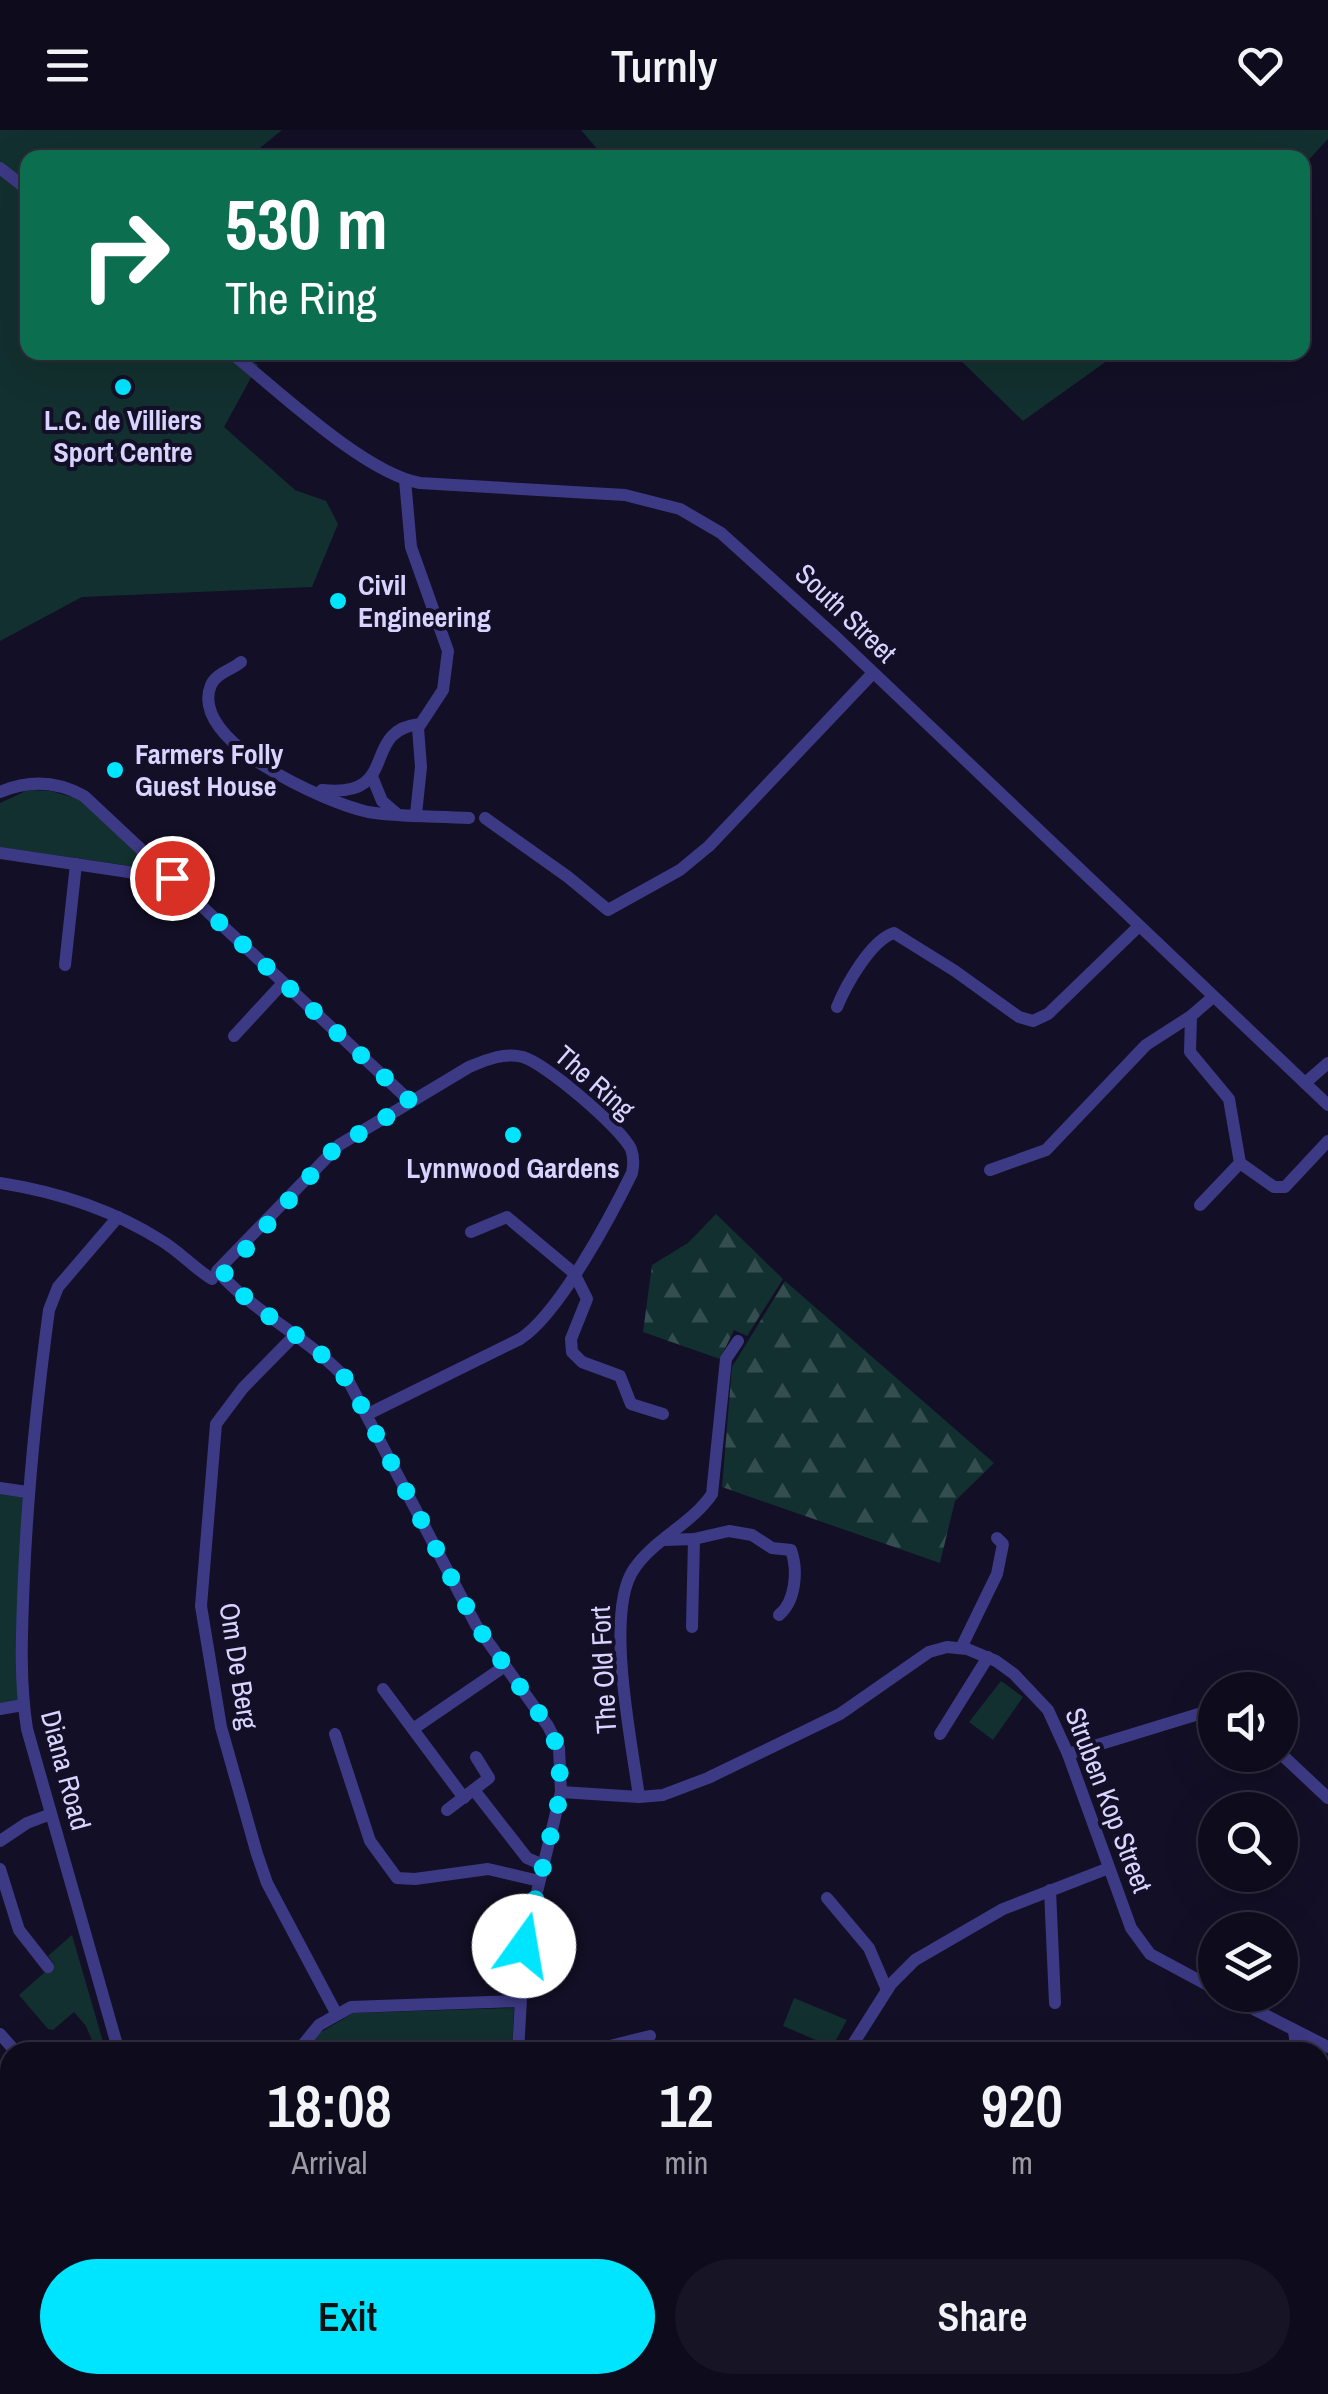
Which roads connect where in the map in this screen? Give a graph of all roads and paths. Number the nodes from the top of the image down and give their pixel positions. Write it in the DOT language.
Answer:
graph roads {
  1 [pos="0,168"];
  2 [pos="20,184"];
  3 [pos="240,360"];
  4 [pos="406,480"];
  5 [pos="241,662"];
  6 [pos="873,674"];
  7 [pos="420,724"];
  8 [pos="373,779"];
  9 [pos="307,787"];
  10 [pos="0,792"];
  11 [pos="397,814"];
  12 [pos="416,814"];
  13 [pos="469,818"];
  14 [pos="485,818"];
  15 [pos="0,853"];
  16 [pos="76,864"];
  17 [pos="172,878"];
  18 [pos="1138,927"];
  19 [pos="65,966"];
  20 [pos="282,984"];
  21 [pos="1213,997"];
  22 [pos="837,1008"];
  23 [pos="1191,1016"];
  24 [pos="234,1036"];
  25 [pos="1328,1063"];
  26 [pos="1305,1083"];
  27 [pos="411,1102"];
  28 [pos="1328,1105"];
  29 [pos="1328,1141"];
  30 [pos="1240,1163"];
  31 [pos="990,1170"];
  32 [pos="0,1184"];
  33 [pos="1200,1204"];
  34 [pos="118,1217"];
  35 [pos="471,1232"];
  36 [pos="254,1235"];
  37 [pos="574,1274"];
  38 [pos="216,1275"];
  39 [pos="296,1334"];
  40 [pos="738,1341"];
  41 [pos="368,1414"];
  42 [pos="663,1414"];
  43 [pos="0,1488"];
  44 [pos="28,1492"];
  45 [pos="997,1538"];
  46 [pos="694,1539"];
  47 [pos="663,1540"];
  48 [pos="778,1615"];
  49 [pos="692,1627"];
  50 [pos="961,1648"];
  51 [pos="988,1657"];
  52 [pos="505,1666"];
  53 [pos="383,1689"];
  54 [pos="24,1704"];
  55 [pos="0,1709"];
  56 [pos="1198,1714"];
  57 [pos="413,1729"];
  58 [pos="335,1734"];
  59 [pos="940,1734"];
  60 [pos="1068,1754"];
  61 [pos="476,1757"];
  62 [pos="1298,1770"];
  63 [pos="561,1792"];
  64 [pos="469,1794"];
  65 [pos="639,1797"];
  66 [pos="1328,1798"];
  67 [pos="447,1810"];
  68 [pos="51,1814"];
  69 [pos="0,1841"];
  70 [pos="543,1865"];
  71 [pos="1109,1868"];
  72 [pos="0,1869"];
  73 [pos="539,1881"];
  74 [pos="1050,1890"];
  75 [pos="827,1898"];
  76 [pos="48,1967"];
  77 [pos="1198,1979"];
  78 [pos="887,1990"];
  79 [pos="520,2002"];
  80 [pos="1054,2002"];
  81 [pos="1258,2012"];
  82 [pos="336,2013"];
  83 [pos="1294,2031"];
  84 [pos="650,2036"];
  85 [pos="115,2042"];
  86 [pos="305,2042"];
  87 [pos="518,2042"];
  88 [pos="626,2042"];
  89 [pos="854,2042"];
  90 [pos="1296,2042"];
  91 [pos="1317,2042"];
  1 -- 2 [label="street"];
  3 -- 4 [label="street, South Street"];
  4 -- 6 [label="street, South Street"];
  4 -- 7 [label="street"];
  5 -- 9 [label="street"];
  6 -- 14 [label="street"];
  6 -- 18 [label="street, South Street"];
  7 -- 8 [label="street"];
  7 -- 12 [label="street"];
  8 -- 9 [label="street"];
  8 -- 11 [label="street"];
  9 -- 11 [label="street"];
  10 -- 17 [label="street"];
  11 -- 12 [label="street"];
  12 -- 13 [label="street"];
  15 -- 16 [label="street"];
  16 -- 17 [label="street"];
  16 -- 19 [label="street"];
  17 -- 20 [label="street"];
  18 -- 21 [label="street, South Street"];
  18 -- 22 [label="street"];
  20 -- 24 [label="street"];
  20 -- 27 [label="street"];
  21 -- 23 [label="street"];
  21 -- 26 [label="street, South Street"];
  23 -- 30 [label="street"];
  23 -- 31 [label="street"];
  25 -- 26 [label="street"];
  26 -- 28 [label="street, South Street"];
  27 -- 36 [label="street, The Ring"];
  27 -- 37 [label="street, The Ring"];
  29 -- 30 [label="street"];
  30 -- 33 [label="street"];
  32 -- 34 [label="street"];
  34 -- 38 [label="street"];
  34 -- 44 [label="street, Diana Road"];
  35 -- 37 [label="street"];
  36 -- 38 [label="street, The Ring"];
  36 -- 38 [label="street"];
  37 -- 41 [label="street, The Ring"];
  37 -- 42 [label="street"];
  38 -- 39 [label="street"];
  39 -- 41 [label="street"];
  39 -- 82 [label="street, Om De Berg"];
  40 -- 47 [label="street, The Old Fort"];
  41 -- 52 [label="street"];
  43 -- 44 [label="street"];
  44 -- 54 [label="street, Diana Road"];
  45 -- 50 [label="street"];
  46 -- 47 [label="street"];
  46 -- 48 [label="street"];
  46 -- 49 [label="street"];
  47 -- 65 [label="street, The Old Fort"];
  50 -- 51 [label="street, Struben Kop Street"];
  50 -- 65 [label="street"];
  51 -- 59 [label="street"];
  51 -- 60 [label="street, Struben Kop Street"];
  52 -- 57 [label="street"];
  52 -- 63 [label="street"];
  53 -- 57 [label="street"];
  54 -- 55 [label="street"];
  54 -- 68 [label="street, Diana Road"];
  56 -- 60 [label="street"];
  57 -- 64 [label="street"];
  58 -- 73 [label="street"];
  60 -- 71 [label="street, Struben Kop Street"];
  61 -- 64 [label="street"];
  62 -- 66 [label="street"];
  63 -- 65 [label="street"];
  63 -- 70 [label="street"];
  64 -- 67 [label="street"];
  64 -- 70 [label="street"];
  68 -- 69 [label="street"];
  68 -- 85 [label="street, Diana Road"];
  70 -- 73 [label="street"];
  71 -- 74 [label="street"];
  71 -- 77 [label="street, Struben Kop Street"];
  72 -- 76 [label="street"];
  73 -- 79 [label="street"];
  74 -- 78 [label="street"];
  74 -- 80 [label="street"];
  75 -- 78 [label="street"];
  78 -- 89 [label="street"];
  79 -- 82 [label="street"];
  79 -- 87 [label="street"];
  81 -- 83 [label="street"];
  82 -- 86 [label="street"];
  83 -- 90 [label="street"];
  83 -- 91 [label="street"];
  84 -- 88 [label="street"];
}
